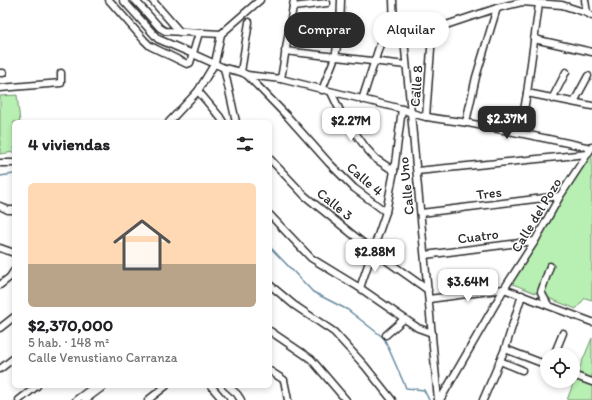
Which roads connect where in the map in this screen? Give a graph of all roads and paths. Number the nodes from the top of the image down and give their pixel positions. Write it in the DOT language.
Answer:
graph roads {
  1 [pos="109,0"];
  2 [pos="123,0"];
  3 [pos="135,0"];
  4 [pos="152,0"];
  5 [pos="260,0"];
  6 [pos="341,0"];
  7 [pos="393,0"];
  8 [pos="585,0"];
  9 [pos="294,3"];
  10 [pos="327,3"];
  11 [pos="540,4"];
  12 [pos="497,8"];
  13 [pos="393,12"];
  14 [pos="589,14"];
  15 [pos="248,22"];
  16 [pos="180,32"];
  17 [pos="200,33"];
  18 [pos="221,34"];
  19 [pos="534,39"];
  20 [pos="378,48"];
  21 [pos="405,48"];
  22 [pos="285,51"];
  23 [pos="592,52"];
  24 [pos="193,54"];
  25 [pos="335,57"];
  26 [pos="374,61"];
  27 [pos="215,63"];
  28 [pos="406,65"];
  29 [pos="224,68"];
  30 [pos="241,72"];
  31 [pos="566,72"];
  32 [pos="61,73"];
  33 [pos="247,75"];
  34 [pos="588,76"];
  35 [pos="281,79"];
  36 [pos="0,88"];
  37 [pos="322,90"];
  38 [pos="198,91"];
  39 [pos="331,92"];
  40 [pos="527,93"];
  41 [pos="552,98"];
  42 [pos="362,100"];
  43 [pos="574,102"];
  44 [pos="592,106"];
  45 [pos="402,109"];
  46 [pos="411,114"];
  47 [pos="426,117"];
  48 [pos="171,120"];
  49 [pos="222,120"];
  50 [pos="236,120"];
  51 [pos="466,122"];
  52 [pos="520,133"];
  53 [pos="592,147"];
  54 [pos="587,154"];
  55 [pos="272,161"];
  56 [pos="12,162"];
  57 [pos="0,163"];
  58 [pos="394,171"];
  59 [pos="417,171"];
  60 [pos="560,196"];
  61 [pos="0,206"];
  62 [pos="12,210"];
  63 [pos="386,212"];
  64 [pos="421,213"];
  65 [pos="272,217"];
  66 [pos="535,241"];
  67 [pos="0,248"];
  68 [pos="373,251"];
  69 [pos="12,252"];
  70 [pos="424,256"];
  71 [pos="550,266"];
  72 [pos="12,274"];
  73 [pos="0,285"];
  74 [pos="272,288"];
  75 [pos="360,288"];
  76 [pos="504,289"];
  77 [pos="428,290"];
  78 [pos="522,295"];
  79 [pos="429,299"];
  80 [pos="548,305"];
  81 [pos="404,318"];
  82 [pos="12,319"];
  83 [pos="592,322"];
  84 [pos="0,328"];
  85 [pos="272,332"];
  86 [pos="432,333"];
  87 [pos="562,333"];
  88 [pos="386,335"];
  89 [pos="557,348"];
  90 [pos="505,349"];
  91 [pos="12,359"];
  92 [pos="500,361"];
  93 [pos="540,362"];
  94 [pos="0,368"];
  95 [pos="522,370"];
  96 [pos="272,371"];
  97 [pos="580,378"];
  98 [pos="592,382"];
  99 [pos="34,388"];
  100 [pos="92,388"];
  101 [pos="101,388"];
  102 [pos="163,388"];
  103 [pos="212,388"];
  104 [pos="230,388"];
  105 [pos="219,399"];
  106 [pos="19,400"];
  107 [pos="76,400"];
  108 [pos="86,400"];
  109 [pos="148,400"];
  110 [pos="241,400"];
  111 [pos="288,400"];
  112 [pos="346,400"];
  113 [pos="392,400"];
  114 [pos="439,400"];
  115 [pos="483,400"];
  1 -- 24 [label="street"];
  2 -- 24 [label="street"];
  3 -- 16 [label="street"];
  4 -- 16 [label="street"];
  5 -- 18 [label="street"];
  6 -- 25 [label="street"];
  7 -- 13 [label="street"];
  8 -- 14 [label="street"];
  9 -- 10 [label="street"];
  9 -- 22 [label="street"];
  11 -- 12 [label="street, Calle 8"];
  11 -- 14 [label="street, Calle 8"];
  11 -- 19 [label="street"];
  12 -- 47 [label="street, Calle 8"];
  12 -- 51 [label="street"];
  15 -- 30 [label="street"];
  16 -- 17 [label="street"];
  17 -- 18 [label="street"];
  17 -- 24 [label="street"];
  18 -- 27 [label="street"];
  19 -- 23 [label="street"];
  19 -- 40 [label="street"];
  20 -- 26 [label="street"];
  21 -- 28 [label="street, Calle Uno"];
  22 -- 25 [label="street"];
  22 -- 35 [label="street"];
  24 -- 27 [label="street"];
  25 -- 26 [label="street"];
  25 -- 37 [label="street"];
  26 -- 28 [label="street"];
  26 -- 42 [label="street"];
  27 -- 29 [label="street"];
  27 -- 38 [label="street"];
  28 -- 46 [label="street, Calle Uno"];
  29 -- 30 [label="street"];
  29 -- 50 [label="street"];
  30 -- 33 [label="street"];
  31 -- 41 [label="street"];
  32 -- 36 [label="street"];
  33 -- 35 [label="street"];
  33 -- 63 [label="street, Calle 4"];
  34 -- 43 [label="street"];
  35 -- 37 [label="street"];
  37 -- 39 [label="street"];
  38 -- 48 [label="street"];
  38 -- 49 [label="street"];
  39 -- 42 [label="street"];
  39 -- 58 [label="street"];
  40 -- 41 [label="street"];
  40 -- 52 [label="street"];
  41 -- 43 [label="street"];
  42 -- 45 [label="street"];
  43 -- 44 [label="street"];
  45 -- 46 [label="street"];
  45 -- 58 [label="street"];
  46 -- 47 [label="street"];
  46 -- 59 [label="street, Calle Uno"];
  47 -- 51 [label="street"];
  51 -- 52 [label="street"];
  52 -- 53 [label="street"];
  53 -- 54 [label="street, Calle del Pozo"];
  54 -- 59 [label="street"];
  54 -- 60 [label="street, Calle del Pozo"];
  55 -- 68 [label="street, Calle 3"];
  56 -- 57 [label="street"];
  58 -- 63 [label="street"];
  59 -- 64 [label="street, Calle Uno"];
  60 -- 64 [label="street, Tres"];
  60 -- 66 [label="street, Calle del Pozo"];
  61 -- 62 [label="street"];
  63 -- 68 [label="street"];
  64 -- 70 [label="street, Calle Uno"];
  65 -- 75 [label="street"];
  66 -- 70 [label="street, Cuatro"];
  66 -- 76 [label="street, Calle del Pozo"];
  67 -- 69 [label="street"];
  68 -- 75 [label="street"];
  68 -- 77 [label="street, Calle 3"];
  70 -- 77 [label="street, Calle Uno"];
  71 -- 80 [label="street"];
  72 -- 73 [label="street"];
  74 -- 113 [label="street"];
  75 -- 81 [label="street"];
  76 -- 78 [label="street"];
  76 -- 79 [label="street"];
  76 -- 114 [label="street, Calle del Pozo"];
  77 -- 79 [label="street, Calle Uno"];
  78 -- 80 [label="street"];
  78 -- 90 [label="street"];
  79 -- 86 [label="street, Calle Uno"];
  80 -- 83 [label="street"];
  81 -- 86 [label="street"];
  81 -- 88 [label="street"];
  82 -- 84 [label="street"];
  85 -- 112 [label="street"];
  86 -- 114 [label="street, Calle Uno"];
  87 -- 89 [label="street"];
  90 -- 92 [label="street"];
  90 -- 93 [label="street"];
  91 -- 94 [label="street"];
  92 -- 95 [label="street"];
  92 -- 115 [label="street"];
  96 -- 111 [label="street"];
  97 -- 98 [label="street"];
  99 -- 106 [label="street"];
  100 -- 107 [label="street"];
  101 -- 108 [label="street"];
  102 -- 109 [label="street"];
  103 -- 105 [label="street"];
  104 -- 110 [label="street"];
}
